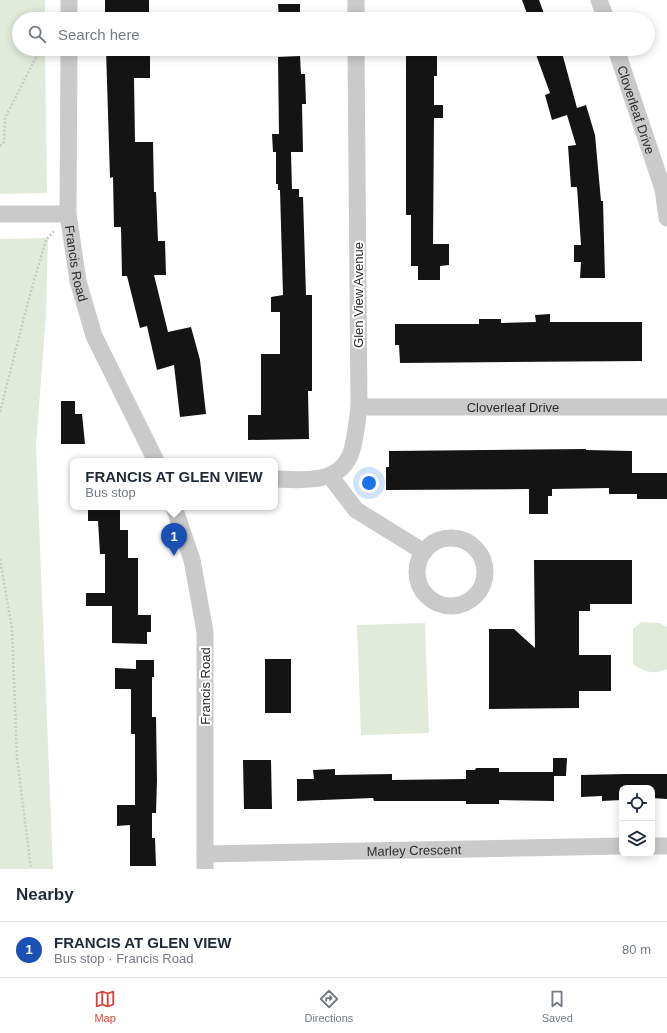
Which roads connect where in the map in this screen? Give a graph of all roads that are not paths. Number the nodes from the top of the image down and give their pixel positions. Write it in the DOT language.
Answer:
graph roads {
  1 [pos="69,0"];
  2 [pos="356,0"];
  3 [pos="599,0"];
  4 [pos="69,12"];
  5 [pos="356,12"];
  6 [pos="603,12"];
  7 [pos="69,56"];
  8 [pos="356,56"];
  9 [pos="618,56"];
  10 [pos="0,214"];
  11 [pos="68,214"];
  12 [pos="667,218"];
  13 [pos="359,407"];
  14 [pos="667,407"];
  15 [pos="155,458"];
  16 [pos="330,476"];
  17 [pos="278,479"];
  18 [pos="175,510"];
  19 [pos="424,552"];
  20 [pos="619,846"];
  21 [pos="655,846"];
  22 [pos="667,846"];
  23 [pos="205,862"];
  1 -- 4 [label="street"];
  2 -- 5 [label="street"];
  3 -- 6 [label="street"];
  7 -- 11 [label="street, Francis Road"];
  8 -- 13 [label="street, Glen View Avenue"];
  9 -- 12 [label="street, Cloverleaf Drive"];
  10 -- 11 [label="street"];
  11 -- 15 [label="street, Francis Road"];
  13 -- 14 [label="street, Cloverleaf Drive"];
  13 -- 16 [label="street, Glen View Avenue"];
  16 -- 17 [label="street, Glen View Avenue"];
  16 -- 19 [label="street"];
  18 -- 23 [label="street, Francis Road"];
  20 -- 23 [label="street, Marley Crescent"];
  21 -- 22 [label="street"];
}
